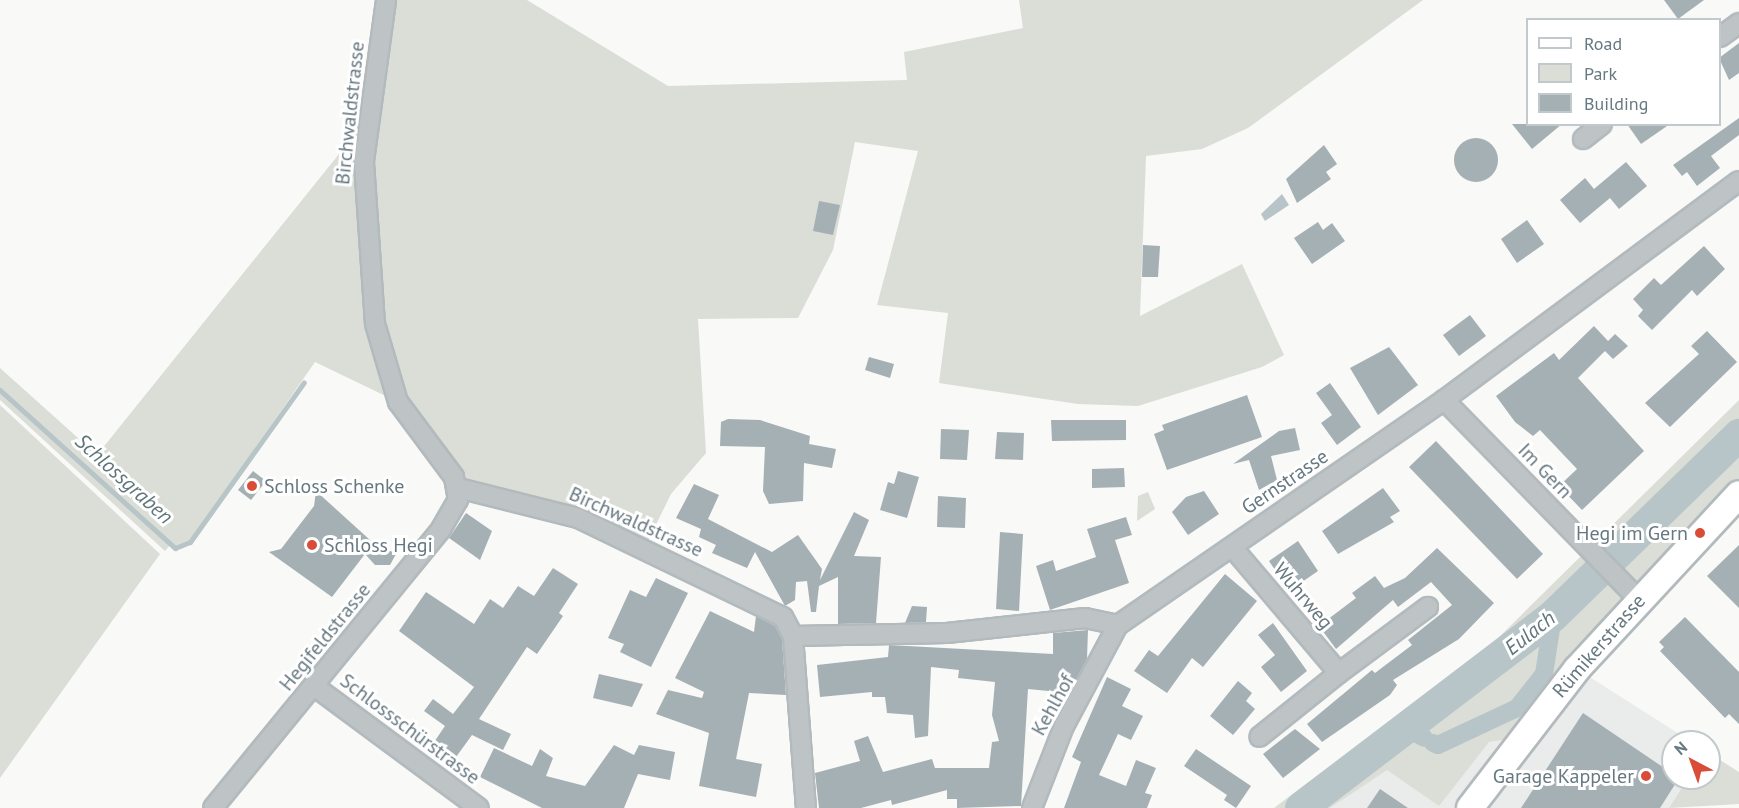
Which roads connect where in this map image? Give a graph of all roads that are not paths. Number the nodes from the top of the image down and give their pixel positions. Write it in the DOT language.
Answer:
graph roads {
  1 [pos="386,0"];
  2 [pos="1739,23"];
  3 [pos="1721,36"];
  4 [pos="1599,126"];
  5 [pos="1583,139"];
  6 [pos="1739,181"];
  7 [pos="1444,400"];
  8 [pos="458,488"];
  9 [pos="1739,494"];
  10 [pos="1232,547"];
  11 [pos="1638,599"];
  12 [pos="1428,607"];
  13 [pos="1118,625"];
  14 [pos="793,636"];
  15 [pos="1339,673"];
  16 [pos="314,686"];
  17 [pos="1258,738"];
  18 [pos="213,808"];
  19 [pos="479,808"];
  20 [pos="806,808"];
  21 [pos="1032,808"];
  22 [pos="1470,808"];
  1 -- 8 [label="street, Birchwaldstrasse"];
  2 -- 3 [label="street"];
  4 -- 5 [label="street"];
  6 -- 7 [label="street, Gernstrasse"];
  7 -- 10 [label="street, Gernstrasse"];
  7 -- 11 [label="street, Im Gern"];
  8 -- 14 [label="street, Birchwaldstrasse"];
  8 -- 16 [label="street, Hegifeldstrasse"];
  9 -- 11 [label="main road, Rümikerstrasse"];
  10 -- 13 [label="street, Gernstrasse"];
  10 -- 15 [label="street, Wuhrweg"];
  11 -- 22 [label="main road, Rümikerstrasse"];
  12 -- 15 [label="street"];
  13 -- 14 [label="street"];
  13 -- 21 [label="street, Kehlhof"];
  14 -- 20 [label="street"];
  15 -- 17 [label="street"];
  16 -- 18 [label="street, Hegifeldstrasse"];
  16 -- 19 [label="street, Schlossschürstrasse"];
}
